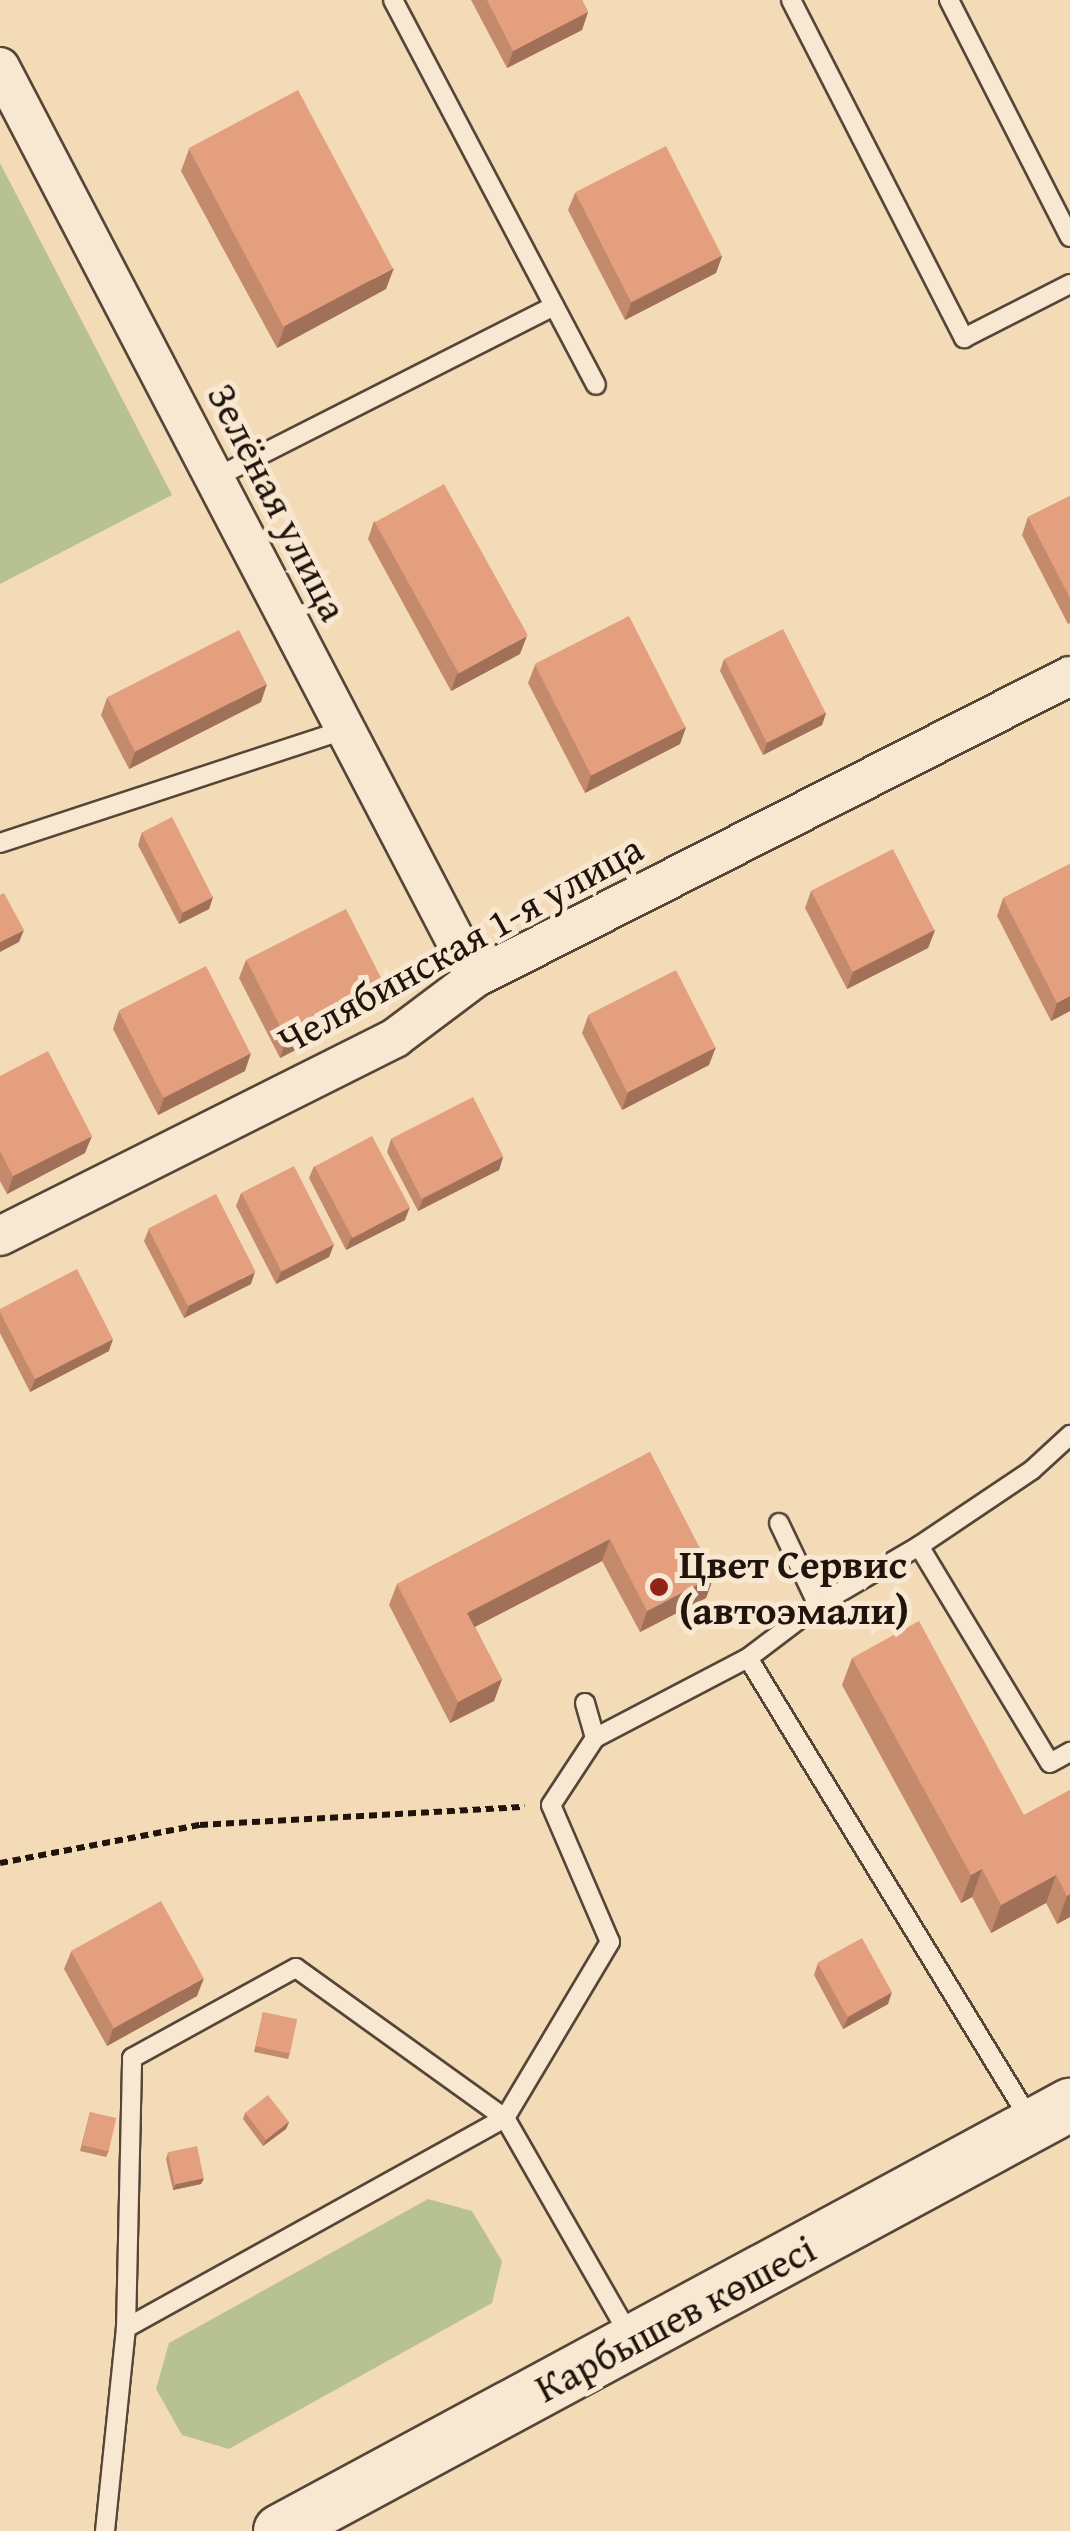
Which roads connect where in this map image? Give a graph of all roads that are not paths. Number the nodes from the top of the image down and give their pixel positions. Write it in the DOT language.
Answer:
graph roads {
  1 [pos="393,0"];
  2 [pos="791,0"];
  3 [pos="949,0"];
  4 [pos="0,67"];
  5 [pos="1070,237"];
  6 [pos="1070,284"];
  7 [pos="554,306"];
  8 [pos="596,385"];
  9 [pos="215,478"];
  10 [pos="1070,676"];
  11 [pos="344,730"];
  12 [pos="0,843"];
  13 [pos="476,978"];
  14 [pos="0,1236"];
  15 [pos="1070,1436"];
  16 [pos="779,1523"];
  17 [pos="919,1546"];
  18 [pos="818,1605"];
  19 [pos="748,1658"];
  20 [pos="585,1703"];
  21 [pos="595,1738"];
  22 [pos="1070,1752"];
  23 [pos="1052,2115"];
  24 [pos="505,2118"];
  25 [pos="126,2328"];
  26 [pos="632,2341"];
  27 [pos="105,2531"];
  28 [pos="280,2531"];
  1 -- 7 [label="lane"];
  2 -- 6 [label="lane"];
  3 -- 5 [label="lane"];
  4 -- 9 [label="street, Зелёная улица"];
  7 -- 8 [label="lane"];
  7 -- 9 [label="lane"];
  9 -- 11 [label="street, Зелёная улица"];
  10 -- 13 [label="street, Челябинская 1-я улица"];
  11 -- 12 [label="lane"];
  11 -- 13 [label="street, Зелёная улица"];
  13 -- 14 [label="street, Челябинская 1-я улица"];
  15 -- 17 [label="lane"];
  16 -- 18 [label="lane"];
  17 -- 18 [label="lane"];
  17 -- 22 [label="lane"];
  18 -- 19 [label="lane"];
  19 -- 21 [label="lane"];
  19 -- 23 [label="lane"];
  20 -- 21 [label="lane"];
  21 -- 24 [label="lane"];
  23 -- 26 [label="main road, Карбышев көшесі"];
  24 -- 25 [label="lane"];
  24 -- 25 [label="lane"];
  24 -- 26 [label="lane"];
  25 -- 27 [label="lane"];
  26 -- 28 [label="main road, Карбышев көшесі"];
}
